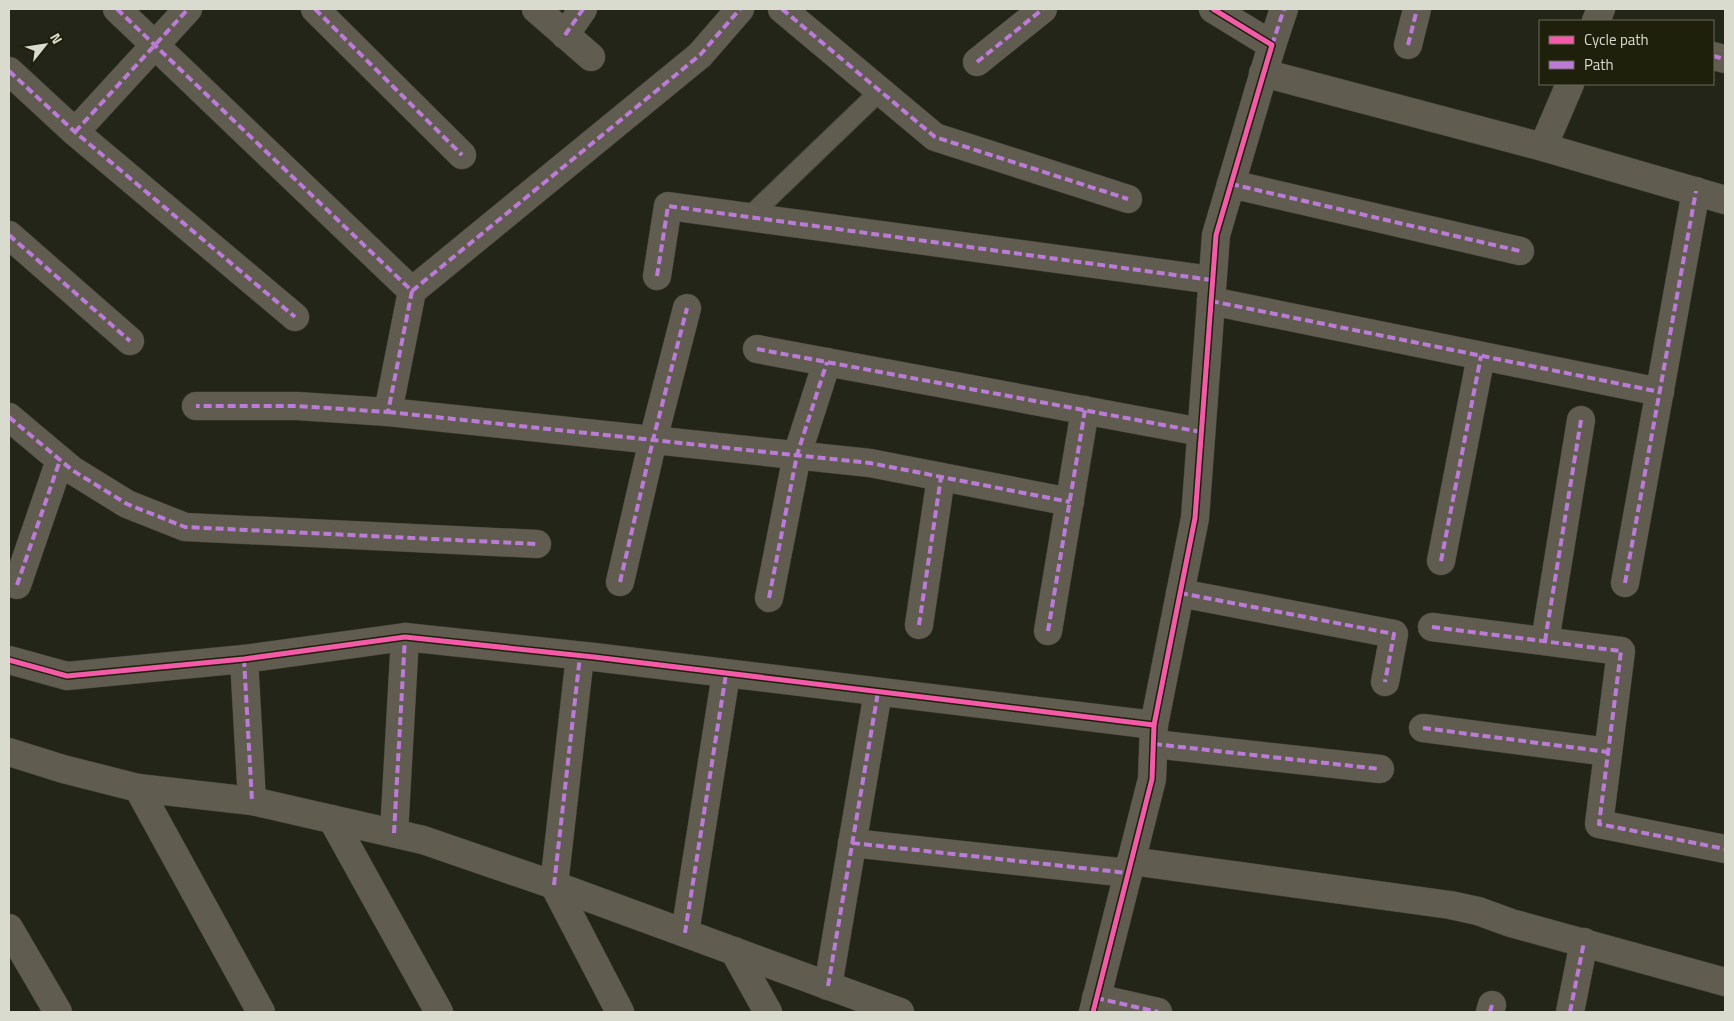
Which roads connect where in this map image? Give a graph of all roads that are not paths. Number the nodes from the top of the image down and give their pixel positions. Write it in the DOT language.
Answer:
graph roads {
  1 [pos="117,9"];
  2 [pos="188,9"];
  3 [pos="315,9"];
  4 [pos="536,9"];
  5 [pos="583,9"];
  6 [pos="740,9"];
  7 [pos="782,9"];
  8 [pos="1044,9"];
  9 [pos="1213,9"];
  10 [pos="1284,9"];
  11 [pos="1417,9"];
  12 [pos="566,35"];
  13 [pos="1408,45"];
  14 [pos="154,46"];
  15 [pos="1272,46"];
  16 [pos="592,57"];
  17 [pos="977,62"];
  18 [pos="9,71"];
  19 [pos="1263,73"];
  20 [pos="1570,85"];
  21 [pos="880,91"];
  22 [pos="75,132"];
  23 [pos="1544,147"];
  24 [pos="462,155"];
  25 [pos="1231,184"];
  26 [pos="1696,191"];
  27 [pos="1128,199"];
  28 [pos="1725,200"];
  29 [pos="750,216"];
  30 [pos="9,235"];
  31 [pos="1520,251"];
  32 [pos="657,276"];
  33 [pos="412,291"];
  34 [pos="1212,291"];
  35 [pos="687,308"];
  36 [pos="294,317"];
  37 [pos="130,341"];
  38 [pos="757,349"];
  39 [pos="1481,356"];
  40 [pos="827,362"];
  41 [pos="1660,392"];
  42 [pos="196,406"];
  43 [pos="1085,410"];
  44 [pos="388,412"];
  45 [pos="9,417"];
  46 [pos="1581,420"];
  47 [pos="1201,432"];
  48 [pos="653,440"];
  49 [pos="797,455"];
  50 [pos="60,460"];
  51 [pos="941,477"];
  52 [pos="1070,502"];
  53 [pos="537,544"];
  54 [pos="1441,561"];
  55 [pos="620,582"];
  56 [pos="1625,582"];
  57 [pos="17,585"];
  58 [pos="1180,593"];
  59 [pos="768,598"];
  60 [pos="920,625"];
  61 [pos="1432,627"];
  62 [pos="1048,631"];
  63 [pos="405,637"];
  64 [pos="1545,641"];
  65 [pos="580,656"];
  66 [pos="244,659"];
  67 [pos="9,660"];
  68 [pos="726,674"];
  69 [pos="1385,682"];
  70 [pos="878,692"];
  71 [pos="1423,728"];
  72 [pos="1154,735"];
  73 [pos="9,752"];
  74 [pos="1608,752"];
  75 [pos="1380,769"];
  76 [pos="138,788"];
  77 [pos="252,801"];
  78 [pos="332,820"];
  79 [pos="394,833"];
  80 [pos="852,844"];
  81 [pos="1725,849"];
  82 [pos="1130,867"];
  83 [pos="554,885"];
  84 [pos="9,928"];
  85 [pos="686,933"];
  86 [pos="1584,942"];
  87 [pos="734,951"];
  88 [pos="1725,982"];
  89 [pos="828,986"];
  90 [pos="1094,1005"];
  91 [pos="58,1012"];
  92 [pos="261,1012"];
  93 [pos="439,1012"];
  94 [pos="620,1012"];
  95 [pos="768,1012"];
  96 [pos="900,1012"];
  97 [pos="1158,1012"];
  98 [pos="1570,1012"];
  1 -- 14 [label="street"];
  2 -- 14 [label="street"];
  3 -- 24 [label="street"];
  4 -- 12 [label="street"];
  5 -- 12 [label="street"];
  6 -- 33 [label="street"];
  7 -- 21 [label="street"];
  8 -- 17 [label="street"];
  9 -- 15 [label="street"];
  10 -- 15 [label="street"];
  11 -- 13 [label="street"];
  12 -- 16 [label="street"];
  14 -- 22 [label="street"];
  14 -- 33 [label="street"];
  15 -- 19 [label="street"];
  18 -- 22 [label="street"];
  19 -- 23 [label="street"];
  19 -- 25 [label="street"];
  20 -- 23 [label="street"];
  21 -- 27 [label="street"];
  21 -- 29 [label="lane"];
  22 -- 36 [label="street"];
  23 -- 26 [label="street"];
  25 -- 31 [label="street"];
  25 -- 34 [label="street"];
  26 -- 28 [label="street"];
  26 -- 41 [label="street"];
  29 -- 32 [label="street"];
  29 -- 34 [label="street"];
  30 -- 37 [label="street"];
  33 -- 44 [label="street"];
  34 -- 39 [label="street"];
  34 -- 47 [label="street"];
  35 -- 48 [label="street"];
  38 -- 40 [label="street"];
  39 -- 41 [label="street"];
  39 -- 54 [label="street"];
  40 -- 43 [label="street"];
  40 -- 49 [label="street"];
  41 -- 56 [label="street"];
  42 -- 44 [label="street"];
  43 -- 47 [label="street"];
  43 -- 52 [label="street"];
  44 -- 48 [label="street"];
  45 -- 50 [label="street"];
  46 -- 64 [label="street"];
  47 -- 58 [label="street"];
  48 -- 49 [label="street"];
  48 -- 55 [label="street"];
  49 -- 51 [label="street"];
  49 -- 59 [label="street"];
  50 -- 53 [label="street"];
  50 -- 57 [label="street"];
  51 -- 52 [label="street"];
  51 -- 60 [label="street"];
  52 -- 62 [label="street"];
  58 -- 69 [label="street"];
  58 -- 72 [label="street"];
  61 -- 64 [label="street"];
  63 -- 65 [label="street"];
  63 -- 66 [label="street"];
  63 -- 79 [label="street"];
  64 -- 74 [label="street"];
  65 -- 68 [label="street"];
  65 -- 83 [label="street"];
  66 -- 67 [label="street"];
  66 -- 77 [label="street"];
  68 -- 70 [label="street"];
  68 -- 85 [label="street"];
  70 -- 72 [label="street"];
  70 -- 80 [label="street"];
  71 -- 74 [label="street"];
  72 -- 75 [label="street"];
  72 -- 82 [label="street"];
  73 -- 76 [label="street"];
  74 -- 81 [label="street"];
  76 -- 77 [label="street"];
  76 -- 92 [label="street"];
  77 -- 78 [label="street"];
  78 -- 79 [label="street"];
  78 -- 93 [label="street"];
  79 -- 83 [label="street"];
  80 -- 82 [label="street"];
  80 -- 89 [label="street"];
  82 -- 86 [label="street"];
  82 -- 90 [label="street"];
  83 -- 85 [label="street"];
  83 -- 94 [label="street"];
  84 -- 91 [label="street"];
  85 -- 87 [label="street"];
  86 -- 88 [label="street"];
  86 -- 98 [label="street"];
  87 -- 89 [label="street"];
  87 -- 95 [label="street"];
  89 -- 96 [label="street"];
  90 -- 97 [label="street"];
}
